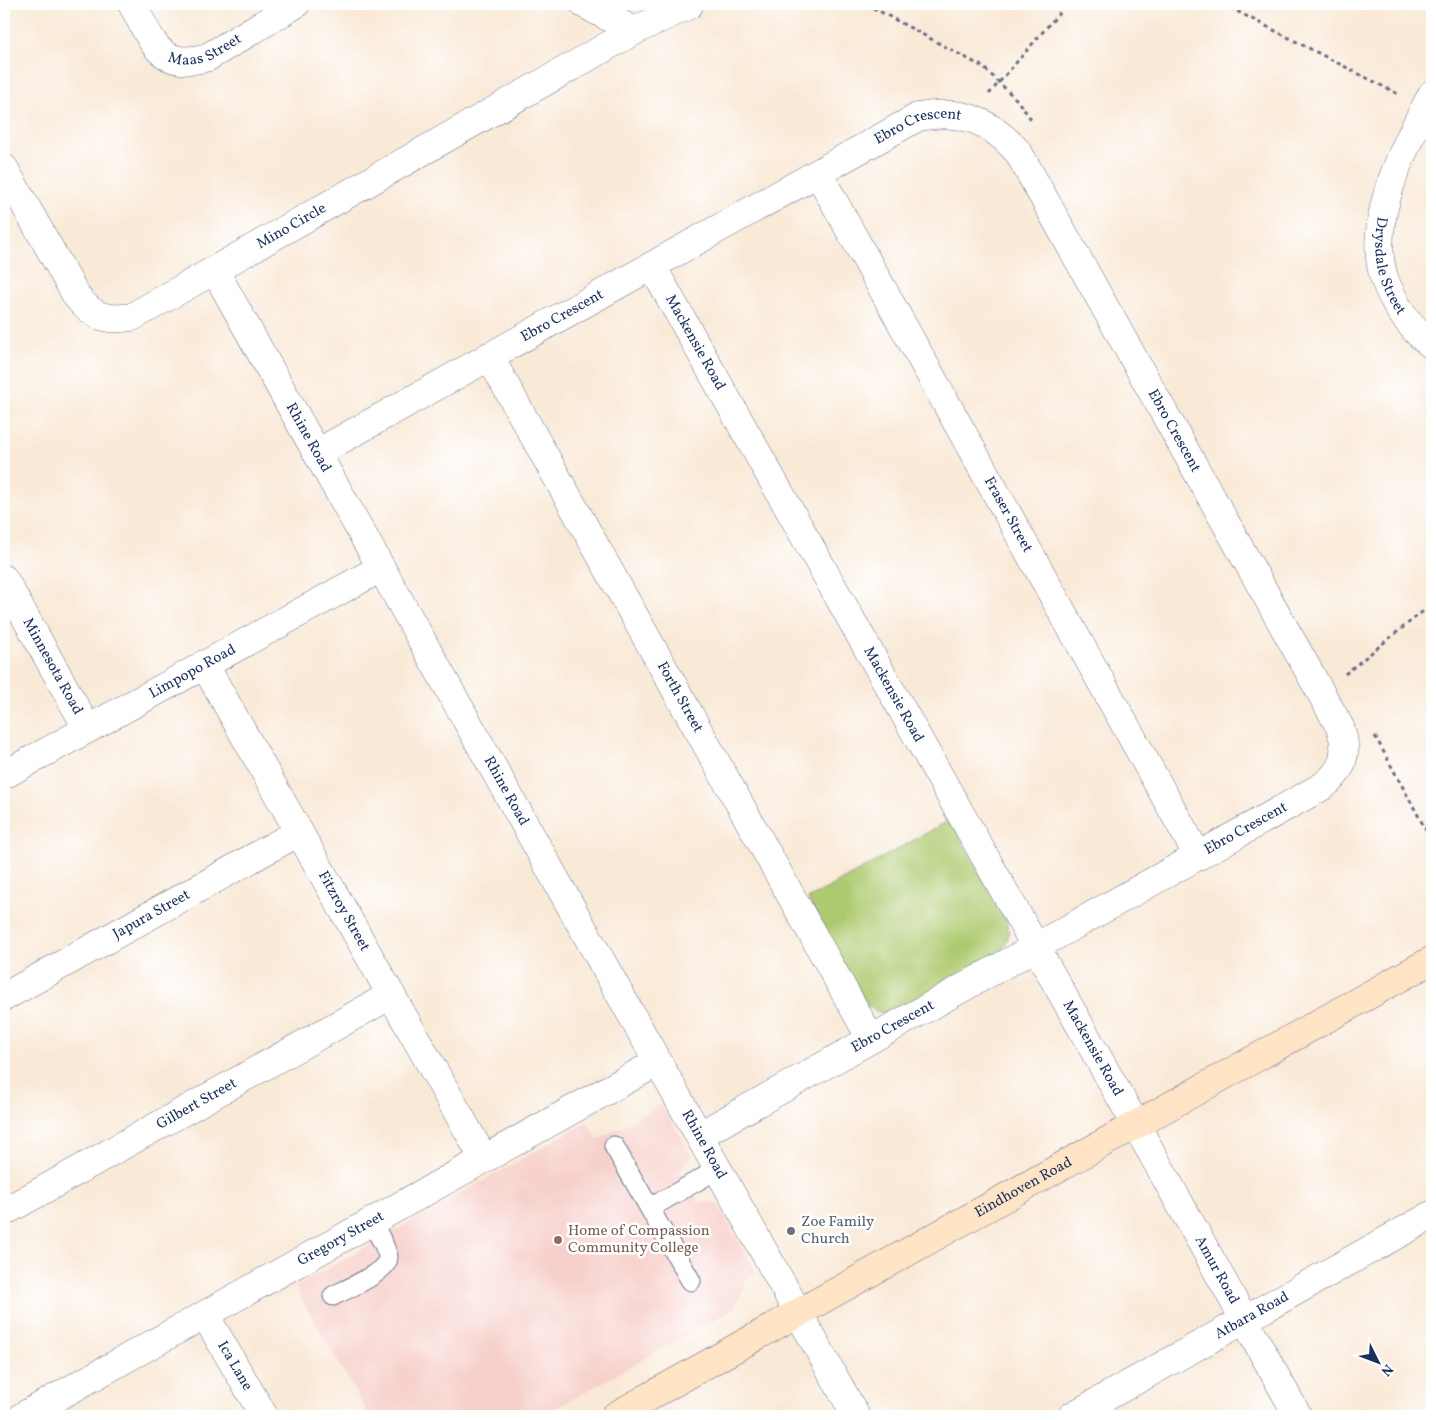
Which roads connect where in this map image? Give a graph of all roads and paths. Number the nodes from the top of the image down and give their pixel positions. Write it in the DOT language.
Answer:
graph roads {
  1 [pos="132,4"];
  2 [pos="296,4"];
  3 [pos="584,4"];
  4 [pos="1067,4"];
  5 [pos="1224,4"];
  6 [pos="689,5"];
  7 [pos="634,31"];
  8 [pos="1428,101"];
  9 [pos="971,118"];
  10 [pos="4,168"];
  11 [pos="818,173"];
  12 [pos="652,266"];
  13 [pos="215,271"];
  14 [pos="1432,345"];
  15 [pos="489,356"];
  16 [pos="316,453"];
  17 [pos="381,568"];
  18 [pos="4,579"];
  19 [pos="1432,604"];
  20 [pos="204,664"];
  21 [pos="1322,694"];
  22 [pos="87,728"];
  23 [pos="4,775"];
  24 [pos="299,832"];
  25 [pos="1198,856"];
  26 [pos="1036,947"];
  27 [pos="1432,960"];
  28 [pos="391,995"];
  29 [pos="4,997"];
  30 [pos="871,1039"];
  31 [pos="658,1062"];
  32 [pos="1136,1125"];
  33 [pos="700,1135"];
  34 [pos="614,1146"];
  35 [pos="484,1159"];
  36 [pos="718,1169"];
  37 [pos="650,1208"];
  38 [pos="4,1212"];
  39 [pos="1432,1215"];
  40 [pos="372,1222"];
  41 [pos="691,1280"];
  42 [pos="332,1296"];
  43 [pos="798,1313"];
  44 [pos="205,1315"];
  45 [pos="1245,1320"];
  46 [pos="51,1410"];
  47 [pos="23,1416"];
  48 [pos="264,1416"];
  49 [pos="615,1416"];
  50 [pos="856,1416"];
  51 [pos="1075,1416"];
  52 [pos="1298,1416"];
  1 -- 2 [label="street, Maas Street"];
  3 -- 7 [label="street"];
  4 -- 9 [label="path"];
  5 -- 8 [label="path"];
  6 -- 7 [label="street, Mino Circle"];
  7 -- 13 [label="street, Mino Circle"];
  8 -- 14 [label="street, Drysdale Street"];
  9 -- 11 [label="street, Ebro Crescent"];
  9 -- 21 [label="street, Ebro Crescent"];
  10 -- 13 [label="street, Mino Circle"];
  11 -- 12 [label="street, Ebro Crescent"];
  11 -- 25 [label="street, Fraser Street"];
  12 -- 15 [label="street, Ebro Crescent"];
  12 -- 26 [label="street, Mackensie Road"];
  13 -- 16 [label="street, Rhine Road"];
  15 -- 16 [label="street, Ebro Crescent"];
  15 -- 30 [label="street, Forth Street"];
  16 -- 17 [label="street, Rhine Road"];
  17 -- 20 [label="street, Limpopo Road"];
  17 -- 31 [label="street, Rhine Road"];
  18 -- 22 [label="street, Minnesota Road"];
  19 -- 21 [label="path"];
  20 -- 22 [label="street, Limpopo Road"];
  20 -- 24 [label="street, Fitzroy Street"];
  21 -- 25 [label="street, Ebro Crescent"];
  22 -- 23 [label="street, Limpopo Road"];
  24 -- 28 [label="street, Fitzroy Street"];
  24 -- 29 [label="street, Japura Street"];
  25 -- 26 [label="street, Ebro Crescent"];
  26 -- 30 [label="street, Ebro Crescent"];
  26 -- 32 [label="street, Mackensie Road"];
  27 -- 32 [label="street, Eindhoven Road"];
  28 -- 35 [label="street, Fitzroy Street"];
  28 -- 38 [label="street, Gilbert Street"];
  30 -- 33 [label="street, Ebro Crescent"];
  31 -- 33 [label="street, Rhine Road"];
  31 -- 35 [label="street, Gregory Street"];
  32 -- 43 [label="street, Eindhoven Road"];
  32 -- 45 [label="street, Amur Road"];
  33 -- 36 [label="street, Rhine Road"];
  34 -- 37 [label="lane"];
  35 -- 40 [label="street, Gregory Street"];
  36 -- 37 [label="lane"];
  36 -- 43 [label="street, Rhine Road"];
  37 -- 41 [label="lane"];
  39 -- 45 [label="street, Atbara Road"];
  40 -- 42 [label="lane"];
  40 -- 44 [label="street, Gregory Street"];
  43 -- 49 [label="street, Eindhoven Road"];
  43 -- 50 [label="street, Rhine Road"];
  44 -- 46 [label="street, Gregory Street"];
  44 -- 48 [label="street, Ica Lane"];
  45 -- 51 [label="street, Atbara Road"];
  45 -- 52 [label="street, Amur Road"];
  46 -- 47 [label="street, Gregory Street"];
}
